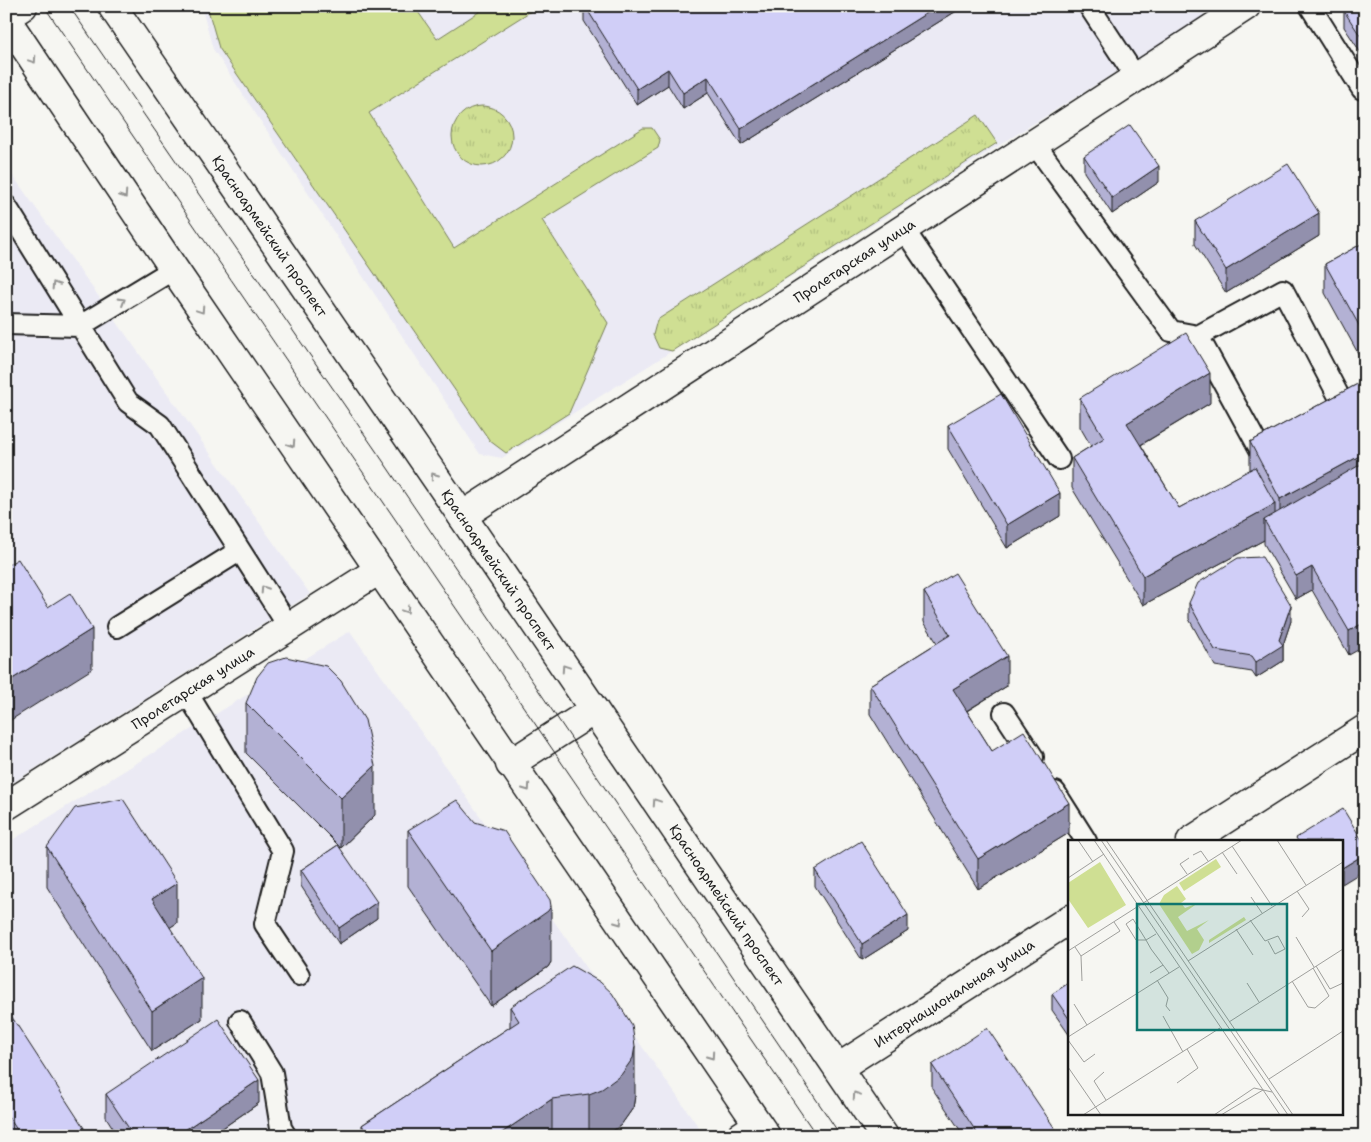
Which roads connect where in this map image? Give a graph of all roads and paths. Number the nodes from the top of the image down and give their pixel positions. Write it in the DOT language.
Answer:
graph roads {
  1 [pos="23,6"];
  2 [pos="112,6"];
  3 [pos="1088,6"];
  4 [pos="1310,6"];
  5 [pos="1234,9"];
  6 [pos="6,18"];
  7 [pos="1135,76"];
  8 [pos="1362,89"];
  9 [pos="1034,143"];
  10 [pos="6,206"];
  11 [pos="903,228"];
  12 [pos="174,270"];
  13 [pos="6,324"];
  14 [pos="80,326"];
  15 [pos="1198,336"];
  16 [pos="1320,422"];
  17 [pos="1287,439"];
  18 [pos="1059,459"];
  19 [pos="462,516"];
  20 [pos="239,551"];
  21 [pos="379,570"];
  22 [pos="117,627"];
  23 [pos="289,627"];
  24 [pos="186,692"];
  25 [pos="594,710"];
  26 [pos="1004,713"];
  27 [pos="1365,729"];
  28 [pos="510,764"];
  29 [pos="6,806"];
  30 [pos="1085,840"];
  31 [pos="1193,840"];
  32 [pos="1068,920"];
  33 [pos="299,975"];
  34 [pos="240,1021"];
  35 [pos="838,1068"];
  36 [pos="755,1132"];
  37 [pos="286,1136"];
  38 [pos="884,1136"];
  1 -- 6 [label="main road"];
  19 -- 2 [label="main road, Красноармейский проспект, one-way"];
  3 -- 7 [label="lane"];
  4 -- 8 [label="lane"];
  5 -- 7 [label="main road, Пролетарская улица"];
  6 -- 12 [label="main road, one-way"];
  7 -- 9 [label="main road, Пролетарская улица"];
  9 -- 11 [label="main road, Пролетарская улица"];
  9 -- 15 [label="lane"];
  14 -- 10 [label="lane, one-way"];
  11 -- 18 [label="lane"];
  11 -- 19 [label="main road, Пролетарская улица"];
  14 -- 12 [label="lane, one-way"];
  12 -- 21 [label="main road, one-way"];
  13 -- 14 [label="lane"];
  14 -- 20 [label="lane"];
  15 -- 16 [label="lane"];
  15 -- 17 [label="lane"];
  25 -- 19 [label="main road, Красноармейский проспект, one-way"];
  20 -- 22 [label="lane"];
  23 -- 20 [label="lane, one-way"];
  21 -- 23 [label="main road, Пролетарская улица"];
  21 -- 28 [label="main road, one-way"];
  23 -- 24 [label="main road, Пролетарская улица"];
  24 -- 29 [label="main road, Пролетарская улица"];
  24 -- 33 [label="lane"];
  25 -- 28 [label="main road"];
  35 -- 25 [label="main road, Красноармейский проспект, one-way"];
  26 -- 30 [label="lane"];
  27 -- 31 [label="main road"];
  28 -- 36 [label="main road, one-way"];
  32 -- 35 [label="main road, Интернациональная улица"];
  34 -- 37 [label="lane"];
  38 -- 35 [label="main road, Красноармейский проспект, one-way"];
}
